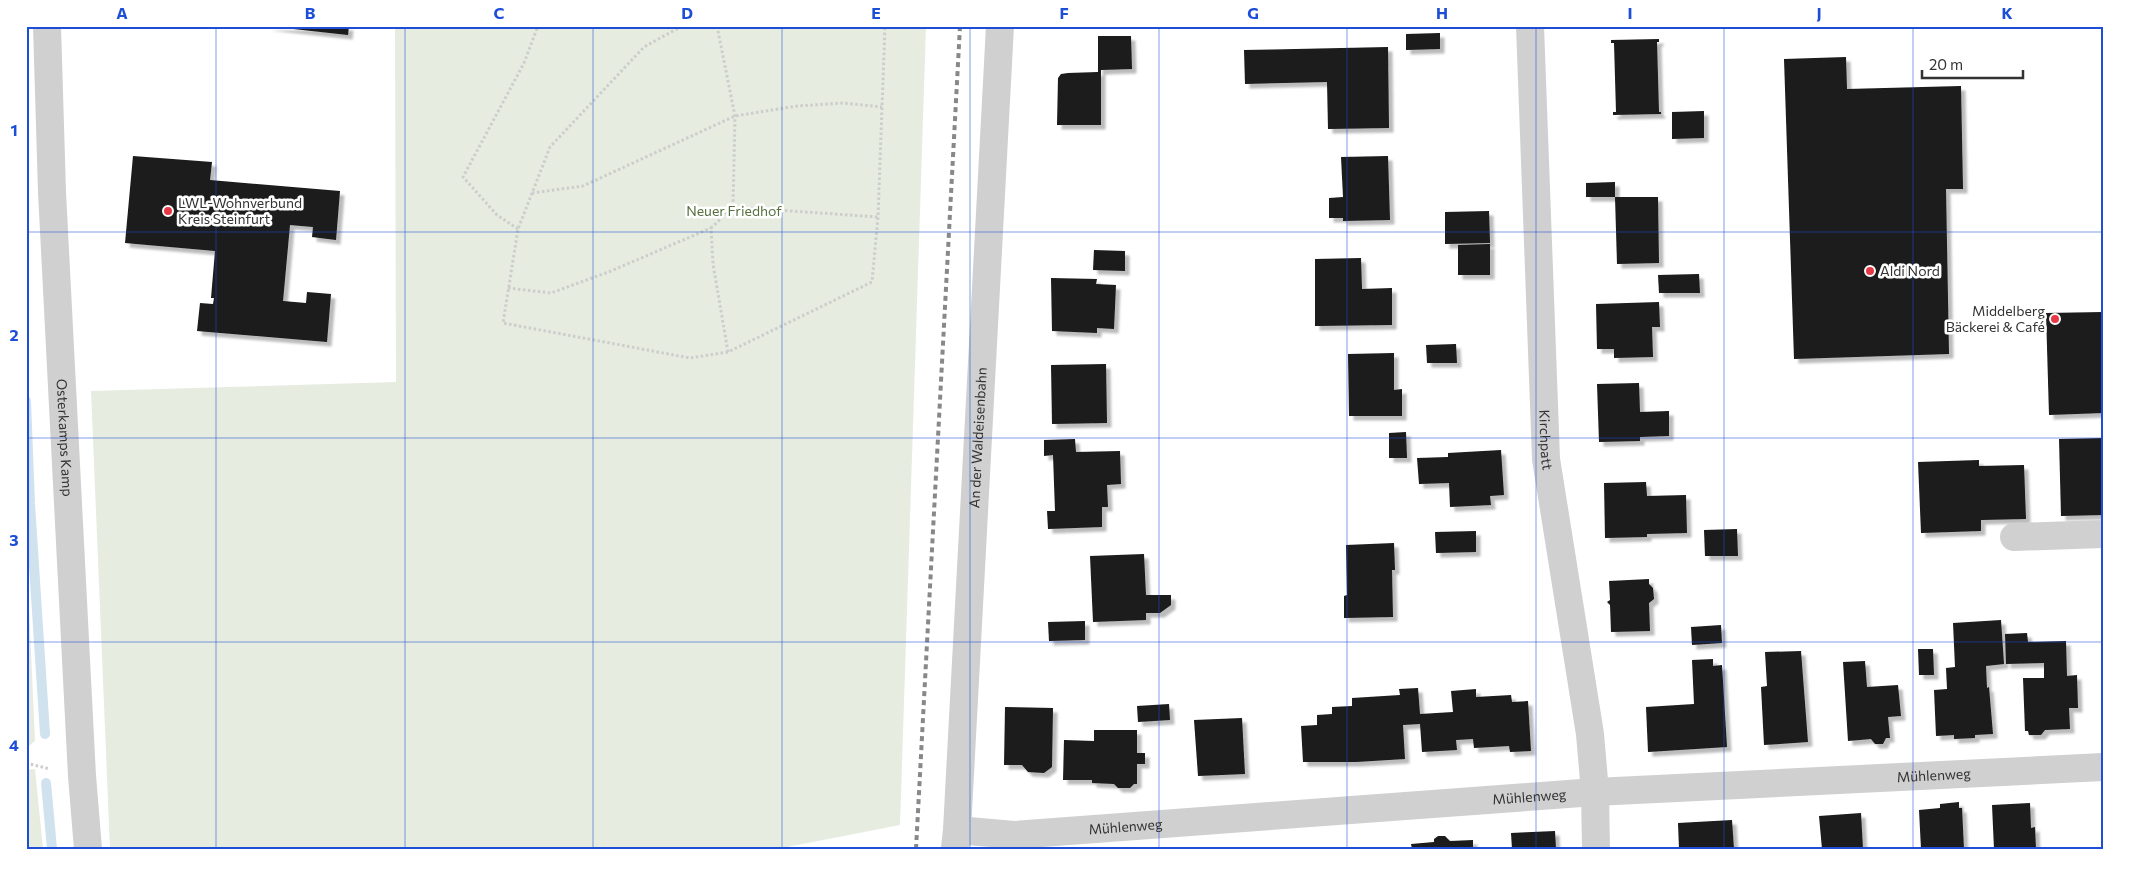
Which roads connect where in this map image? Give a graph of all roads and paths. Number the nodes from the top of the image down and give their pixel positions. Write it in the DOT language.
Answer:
graph roads {
  1 [pos="48,26"];
  2 [pos="538,26"];
  3 [pos="682,26"];
  4 [pos="717,26"];
  5 [pos="885,26"];
  6 [pos="1000,26"];
  7 [pos="1530,26"];
  8 [pos="882,107"];
  9 [pos="735,116"];
  10 [pos="532,193"];
  11 [pos="732,207"];
  12 [pos="878,217"];
  13 [pos="711,228"];
  14 [pos="518,229"];
  15 [pos="508,288"];
  16 [pos="728,352"];
  17 [pos="2103,534"];
  18 [pos="2014,536"];
  19 [pos="2103,767"];
  20 [pos="1595,792"];
  21 [pos="956,839"];
  22 [pos="88,849"];
  23 [pos="1596,849"];
  1 -- 22 [label="street, Osterkamps Kamp"];
  2 -- 14 [label="path"];
  3 -- 10 [label="path"];
  4 -- 9 [label="path"];
  5 -- 8 [label="path"];
  6 -- 21 [label="street, An der Waldeisenbahn"];
  7 -- 20 [label="street, Kirchpatt"];
  8 -- 9 [label="path"];
  8 -- 12 [label="path"];
  9 -- 10 [label="path"];
  9 -- 11 [label="path"];
  10 -- 14 [label="path"];
  11 -- 12 [label="path"];
  11 -- 13 [label="path"];
  12 -- 16 [label="path"];
  13 -- 15 [label="path"];
  13 -- 16 [label="path"];
  14 -- 15 [label="path"];
  15 -- 16 [label="path"];
  17 -- 18 [label="street"];
  19 -- 20 [label="street, Mühlenweg"];
  20 -- 21 [label="street, Mühlenweg"];
  20 -- 23 [label="street, Kirchpatt"];
}
